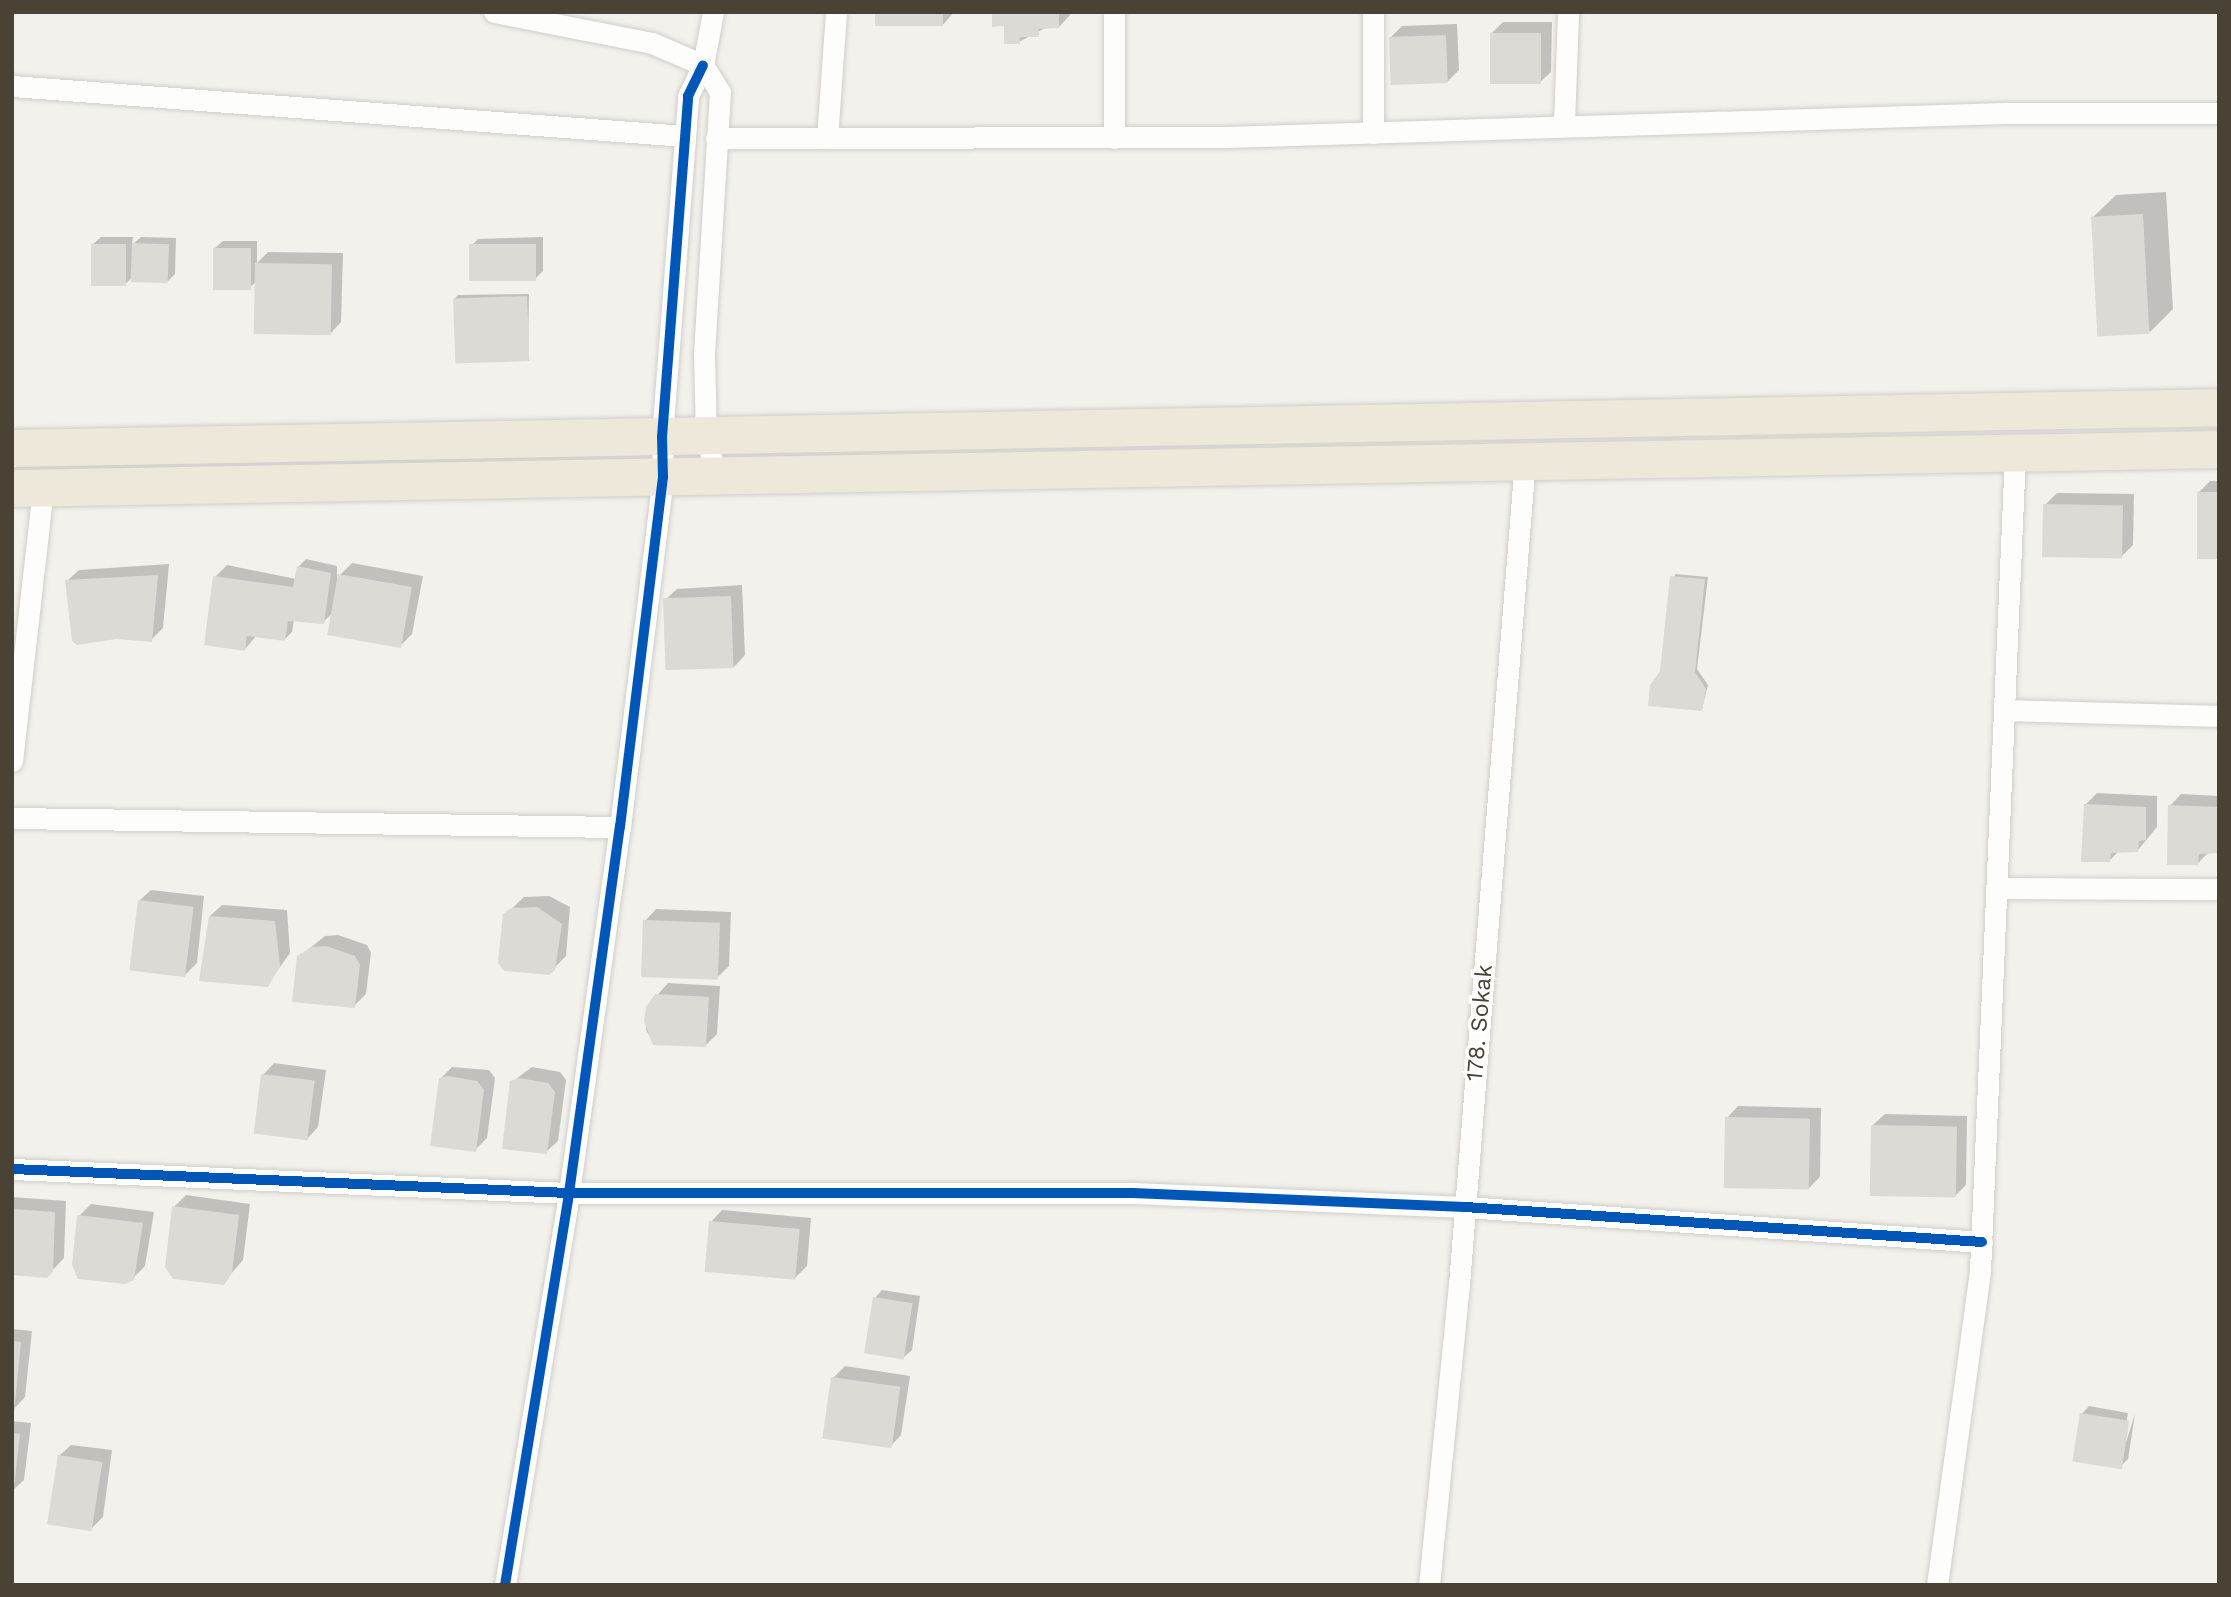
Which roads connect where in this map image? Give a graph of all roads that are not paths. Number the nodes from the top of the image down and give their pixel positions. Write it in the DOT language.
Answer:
graph roads {
  1 [pos="494,12"];
  2 [pos="713,12"];
  3 [pos="836,12"];
  4 [pos="1114,12"];
  5 [pos="1373,12"];
  6 [pos="1567,12"];
  7 [pos="703,65"];
  8 [pos="12,86"];
  9 [pos="2219,113"];
  10 [pos="1564,124"];
  11 [pos="1373,133"];
  12 [pos="685,136"];
  13 [pos="716,138"];
  14 [pos="827,138"];
  15 [pos="1114,138"];
  16 [pos="2219,407"];
  17 [pos="706,436"];
  18 [pos="662,437"];
  19 [pos="12,448"];
  20 [pos="2219,449"];
  21 [pos="2015,452"];
  22 [pos="1525,461"];
  23 [pos="716,475"];
  24 [pos="663,477"];
  25 [pos="28,488"];
  26 [pos="2006,710"];
  27 [pos="2219,716"];
  28 [pos="12,761"];
  29 [pos="12,818"];
  30 [pos="620,827"];
  31 [pos="1998,888"];
  32 [pos="2219,889"];
  33 [pos="12,1169"];
  34 [pos="569,1193"];
  35 [pos="1465,1207"];
  36 [pos="1982,1242"];
  37 [pos="505,1585"];
  38 [pos="1429,1585"];
  39 [pos="1937,1585"];
  1 -- 7 [label="street"];
  2 -- 7 [label="street"];
  3 -- 14 [label="street"];
  4 -- 15 [label="street"];
  5 -- 11 [label="street"];
  6 -- 10 [label="street"];
  7 -- 12 [label="street"];
  7 -- 13 [label="street"];
  8 -- 12 [label="street"];
  9 -- 10 [label="street"];
  10 -- 11 [label="street"];
  11 -- 15 [label="street"];
  12 -- 18 [label="street"];
  13 -- 14 [label="street"];
  13 -- 17 [label="street"];
  14 -- 15 [label="street"];
  16 -- 17 [label="highway"];
  17 -- 18 [label="highway"];
  17 -- 23 [label="street"];
  18 -- 19 [label="highway"];
  18 -- 24 [label="street"];
  20 -- 21 [label="highway"];
  21 -- 22 [label="highway"];
  21 -- 26 [label="street"];
  22 -- 23 [label="highway"];
  22 -- 35 [label="street, 178. Sokak"];
  23 -- 24 [label="highway"];
  24 -- 25 [label="highway"];
  24 -- 30 [label="street"];
  25 -- 28 [label="street"];
  26 -- 27 [label="street"];
  26 -- 31 [label="street"];
  29 -- 30 [label="street"];
  30 -- 34 [label="street"];
  31 -- 32 [label="street"];
  31 -- 36 [label="street"];
  33 -- 34 [label="street"];
  34 -- 35 [label="street"];
  34 -- 37 [label="street"];
  35 -- 36 [label="street"];
  35 -- 38 [label="street, 178. Sokak"];
  36 -- 39 [label="street"];
}
